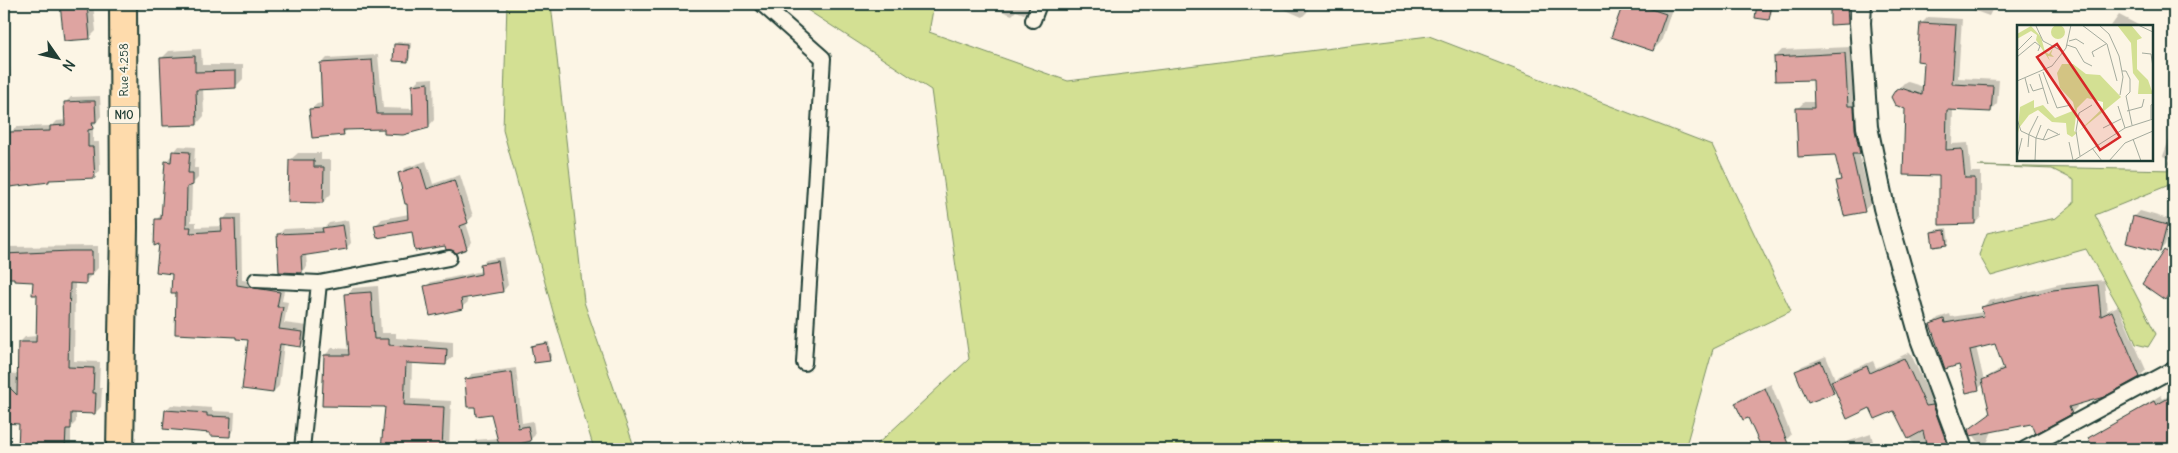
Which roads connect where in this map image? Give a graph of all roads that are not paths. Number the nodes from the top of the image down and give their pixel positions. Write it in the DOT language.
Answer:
graph roads {
  1 [pos="123,4"];
  2 [pos="762,4"];
  3 [pos="1039,4"];
  4 [pos="1861,4"];
  5 [pos="1033,20"];
  6 [pos="449,258"];
  7 [pos="256,280"];
  8 [pos="318,283"];
  9 [pos="804,363"];
  10 [pos="2174,369"];
  11 [pos="120,449"];
  12 [pos="302,449"];
  13 [pos="1962,449"];
  14 [pos="2025,449"];
  1 -- 11 [label="highway, Rue 4.258 / N10"];
  2 -- 9 [label="street"];
  3 -- 5 [label="street"];
  4 -- 13 [label="street"];
  6 -- 8 [label="street"];
  7 -- 8 [label="street"];
  8 -- 12 [label="street"];
  10 -- 14 [label="street"];
}
